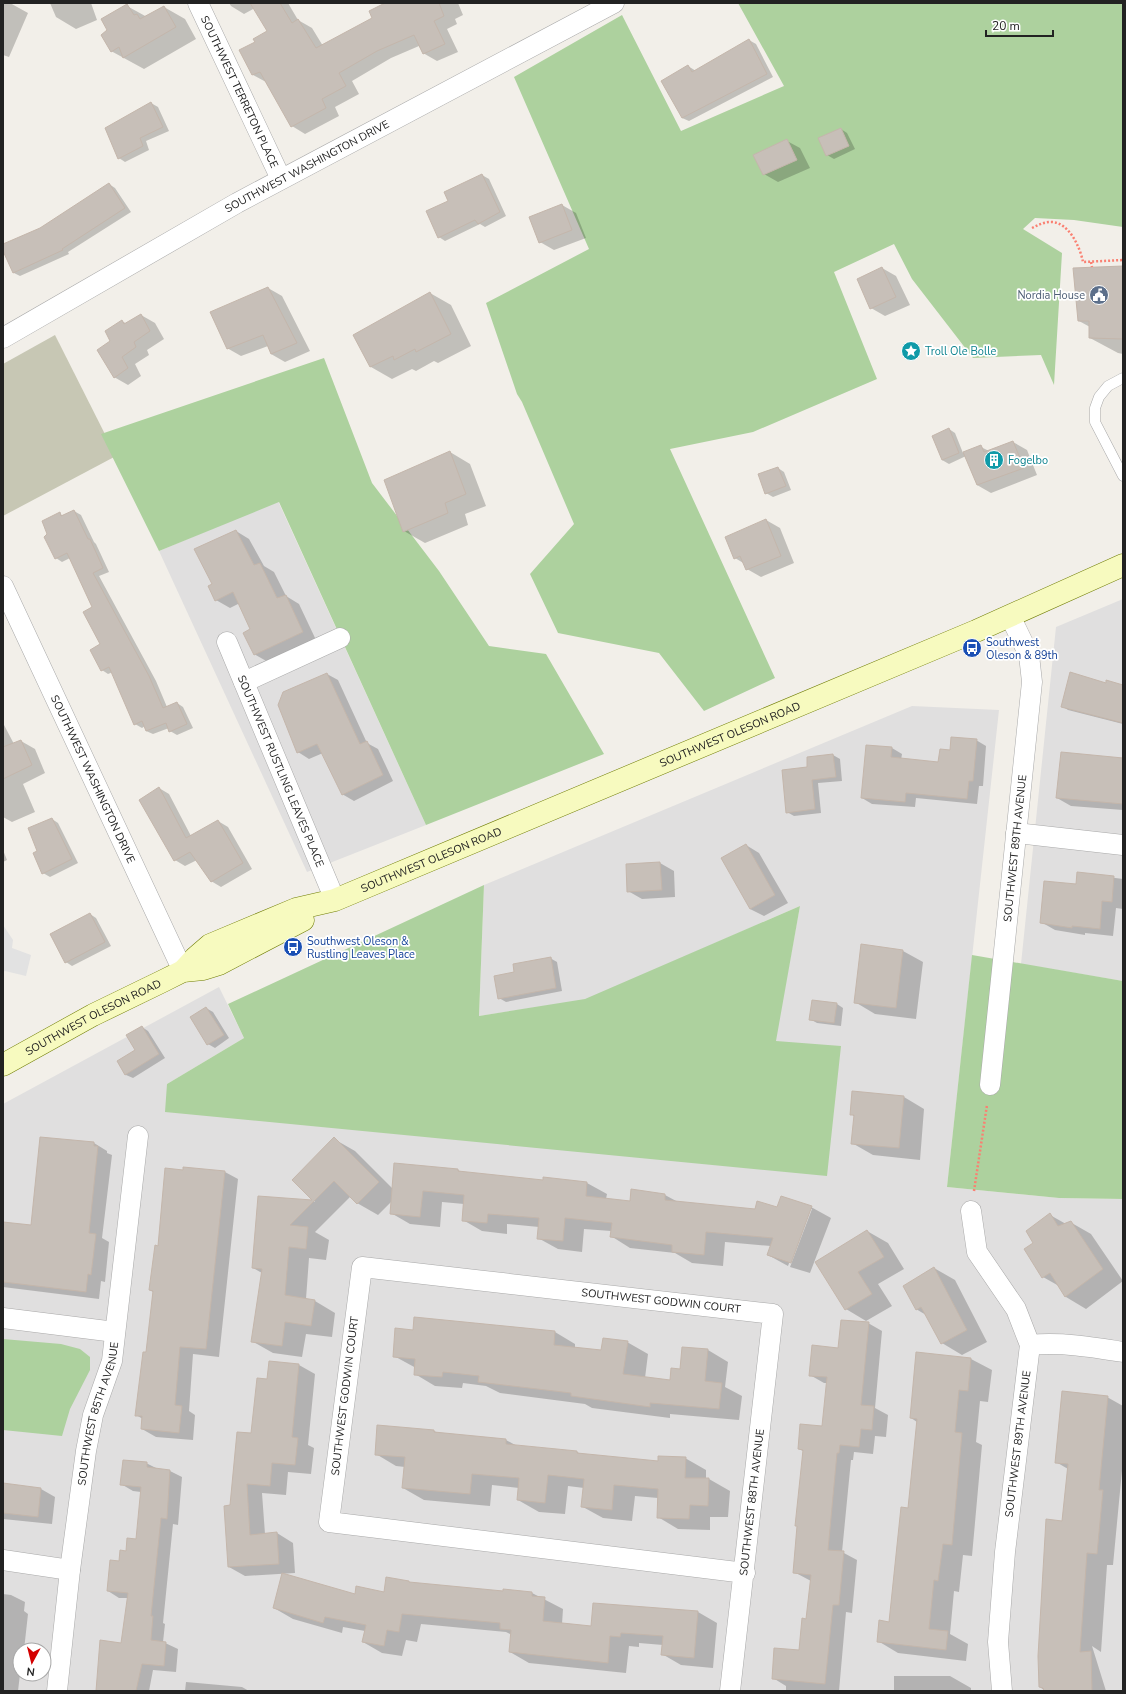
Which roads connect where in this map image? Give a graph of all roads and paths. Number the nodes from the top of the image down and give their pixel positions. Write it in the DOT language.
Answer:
graph roads {
  1 [pos="198,3"];
  2 [pos="614,3"];
  3 [pos="281,179"];
  4 [pos="1032,228"];
  5 [pos="1123,260"];
  6 [pos="1091,262"];
  7 [pos="1092,267"];
  8 [pos="3,338"];
  9 [pos="1123,378"];
  10 [pos="1123,476"];
  11 [pos="1123,565"];
  12 [pos="3,586"];
  13 [pos="1010,616"];
  14 [pos="340,638"];
  15 [pos="227,642"];
  16 [pos="244,682"];
  17 [pos="1016,833"];
  18 [pos="1123,845"];
  19 [pos="335,900"];
  20 [pos="183,972"];
  21 [pos="3,1065"];
  22 [pos="990,1085"];
  23 [pos="138,1136"];
  24 [pos="971,1211"];
  25 [pos="773,1314"];
  26 [pos="3,1318"];
  27 [pos="114,1332"];
  28 [pos="1030,1345"];
  29 [pos="1123,1352"];
  30 [pos="3,1560"];
  31 [pos="70,1570"];
  32 [pos="744,1573"];
  33 [pos="57,1691"];
  34 [pos="730,1691"];
  35 [pos="1002,1691"];
  1 -- 3 [label="street, SOUTHWEST TERRETON PLACE"];
  2 -- 3 [label="street, SOUTHWEST WASHINGTON DRIVE"];
  3 -- 8 [label="street, SOUTHWEST WASHINGTON DRIVE"];
  4 -- 6 [label="path"];
  5 -- 6 [label="path"];
  6 -- 7 [label="path"];
  9 -- 10 [label="lane"];
  11 -- 13 [label="main road, SOUTHWEST OLESON ROAD"];
  12 -- 20 [label="street, SOUTHWEST WASHINGTON DRIVE"];
  13 -- 17 [label="street, SOUTHWEST 89TH AVENUE"];
  13 -- 19 [label="main road, SOUTHWEST OLESON ROAD"];
  14 -- 16 [label="street"];
  15 -- 16 [label="street, SOUTHWEST RUSTLING LEAVES PLACE"];
  16 -- 19 [label="street, SOUTHWEST RUSTLING LEAVES PLACE"];
  17 -- 18 [label="street"];
  17 -- 22 [label="street, SOUTHWEST 89TH AVENUE"];
  19 -- 20 [label="main road, SOUTHWEST OLESON ROAD"];
  20 -- 21 [label="main road, SOUTHWEST OLESON ROAD"];
  22 -- 24 [label="path"];
  23 -- 27 [label="street, SOUTHWEST 85TH AVENUE"];
  24 -- 28 [label="street, SOUTHWEST 89TH AVENUE"];
  25 -- 32 [label="street, SOUTHWEST 88TH AVENUE"];
  25 -- 32 [label="street, SOUTHWEST GODWIN COURT"];
  26 -- 27 [label="street"];
  27 -- 31 [label="street, SOUTHWEST 85TH AVENUE"];
  28 -- 29 [label="street"];
  28 -- 35 [label="street, SOUTHWEST 89TH AVENUE"];
  30 -- 31 [label="street"];
  31 -- 33 [label="street, SOUTHWEST 85TH AVENUE"];
  32 -- 34 [label="street, SOUTHWEST 88TH AVENUE"];
}
